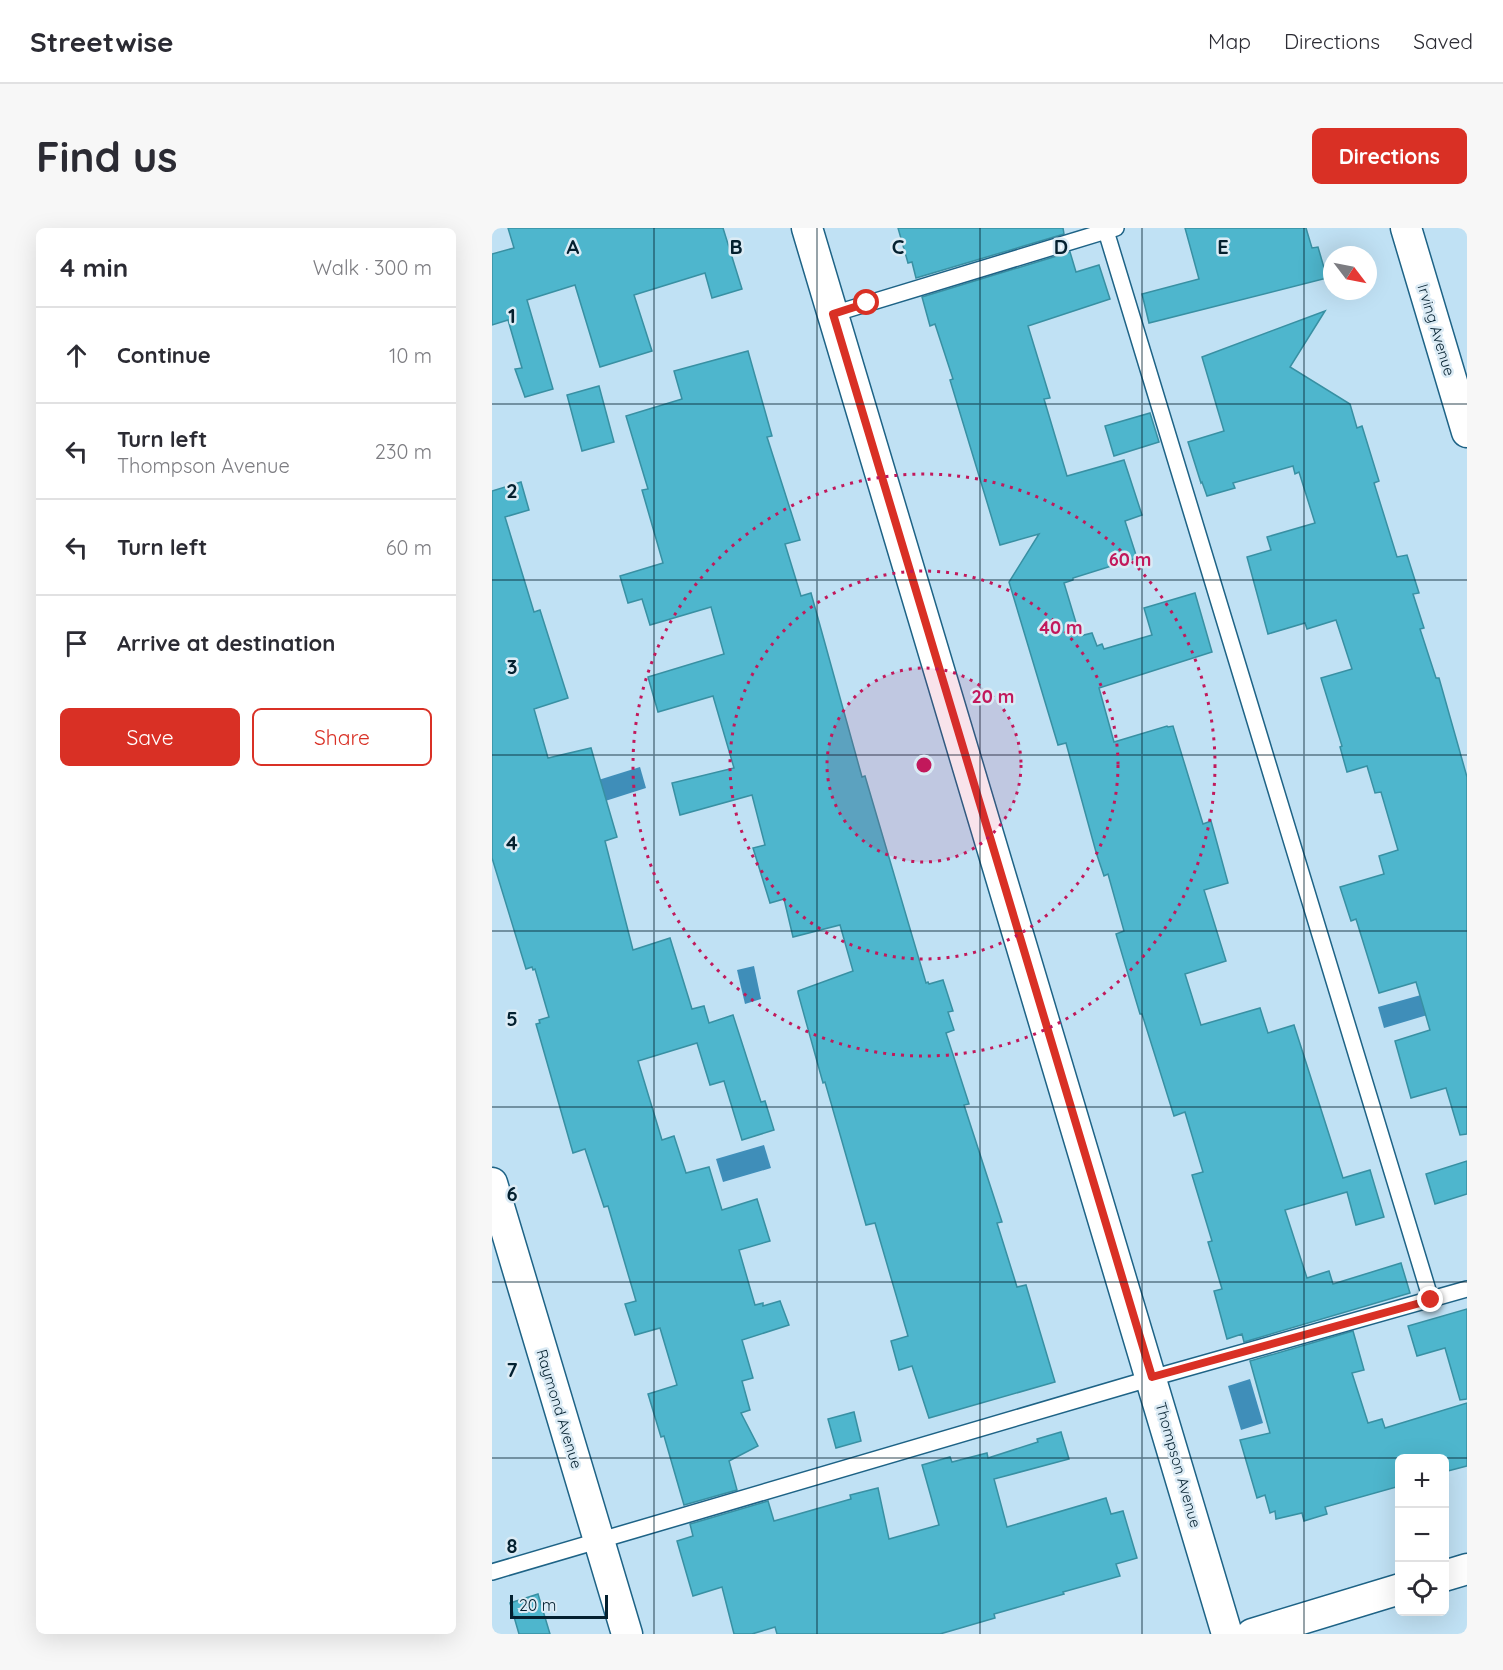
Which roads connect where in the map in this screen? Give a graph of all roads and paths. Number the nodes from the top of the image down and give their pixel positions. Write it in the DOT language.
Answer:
graph roads {
  1 [pos="807,228"];
  2 [pos="1406,228"];
  3 [pos="1111,230"];
  4 [pos="833,314"];
  5 [pos="1467,432"];
  6 [pos="492,1183"];
  7 [pos="1467,1289"];
  8 [pos="1431,1300"];
  9 [pos="1152,1377"];
  10 [pos="599,1540"];
  11 [pos="1467,1569"];
  12 [pos="492,1572"];
  13 [pos="1449,1574"];
  14 [pos="1395,1591"];
  15 [pos="627,1634"];
  16 [pos="1227,1634"];
  17 [pos="1252,1634"];
  1 -- 4 [label="street, Thompson Avenue"];
  2 -- 5 [label="street, Irving Avenue"];
  3 -- 4 [label="lane"];
  3 -- 8 [label="lane"];
  4 -- 9 [label="street, Thompson Avenue"];
  6 -- 10 [label="street, Raymond Avenue"];
  7 -- 8 [label="lane"];
  8 -- 9 [label="lane"];
  9 -- 10 [label="lane"];
  9 -- 16 [label="street, Thompson Avenue"];
  10 -- 12 [label="lane"];
  10 -- 15 [label="street, Raymond Avenue"];
  11 -- 13 [label="street"];
  14 -- 17 [label="street"];
}
